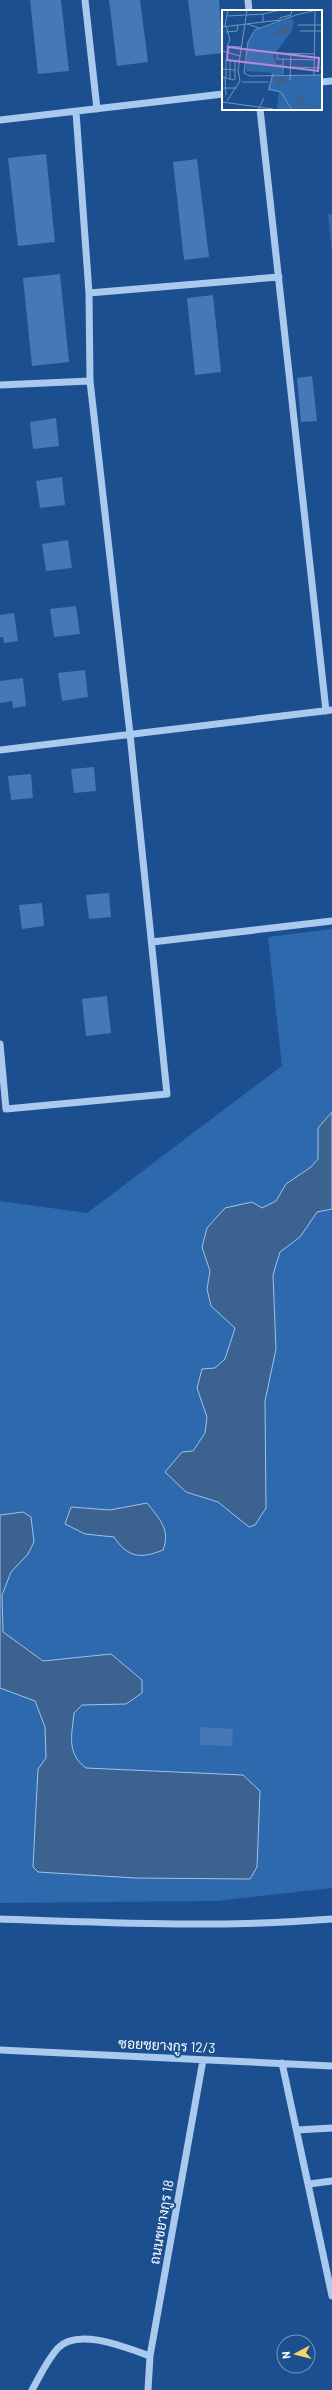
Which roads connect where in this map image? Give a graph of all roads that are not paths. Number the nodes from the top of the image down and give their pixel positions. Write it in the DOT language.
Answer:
graph roads {
  1 [pos="85,0"];
  2 [pos="248,0"];
  3 [pos="250,10"];
  4 [pos="332,81"];
  5 [pos="322,82"];
  6 [pos="222,94"];
  7 [pos="97,109"];
  8 [pos="260,110"];
  9 [pos="76,112"];
  10 [pos="0,120"];
  11 [pos="278,278"];
  12 [pos="89,293"];
  13 [pos="90,381"];
  14 [pos="0,385"];
  15 [pos="329,711"];
  16 [pos="130,734"];
  17 [pos="0,750"];
  18 [pos="332,921"];
  19 [pos="152,942"];
  20 [pos="0,1044"];
  21 [pos="0,1919"];
  22 [pos="332,1919"];
  23 [pos="0,2050"];
  24 [pos="203,2060"];
  25 [pos="282,2063"];
  26 [pos="332,2066"];
  27 [pos="332,2072"];
  28 [pos="332,2128"];
  29 [pos="297,2130"];
  30 [pos="332,2181"];
  31 [pos="309,2184"];
  32 [pos="332,2296"];
  33 [pos="150,2356"];
  34 [pos="32,2390"];
  35 [pos="148,2390"];
  1 -- 7 [label="street"];
  2 -- 3 [label="street"];
  4 -- 5 [label="street"];
  6 -- 7 [label="street"];
  7 -- 9 [label="street"];
  8 -- 11 [label="street"];
  9 -- 10 [label="street"];
  9 -- 12 [label="street"];
  11 -- 12 [label="street"];
  11 -- 15 [label="street"];
  12 -- 13 [label="street"];
  13 -- 14 [label="street"];
  13 -- 16 [label="street"];
  15 -- 16 [label="street"];
  16 -- 17 [label="street"];
  16 -- 19 [label="street"];
  18 -- 19 [label="street"];
  19 -- 20 [label="street"];
  21 -- 22 [label="street"];
  23 -- 24 [label="street, ซอยชยางกูร 12/3"];
  24 -- 25 [label="street, ซอยชยางกูร 12/3"];
  24 -- 33 [label="street, ถนนชยางกูร 18"];
  25 -- 26 [label="street, ซอยชยางกูร 12/3"];
  25 -- 29 [label="street"];
  26 -- 27 [label="street"];
  28 -- 29 [label="street"];
  29 -- 31 [label="street"];
  30 -- 31 [label="street"];
  31 -- 32 [label="street"];
  33 -- 34 [label="street"];
  33 -- 35 [label="street, ถนนชยางกูร 18"];
}
